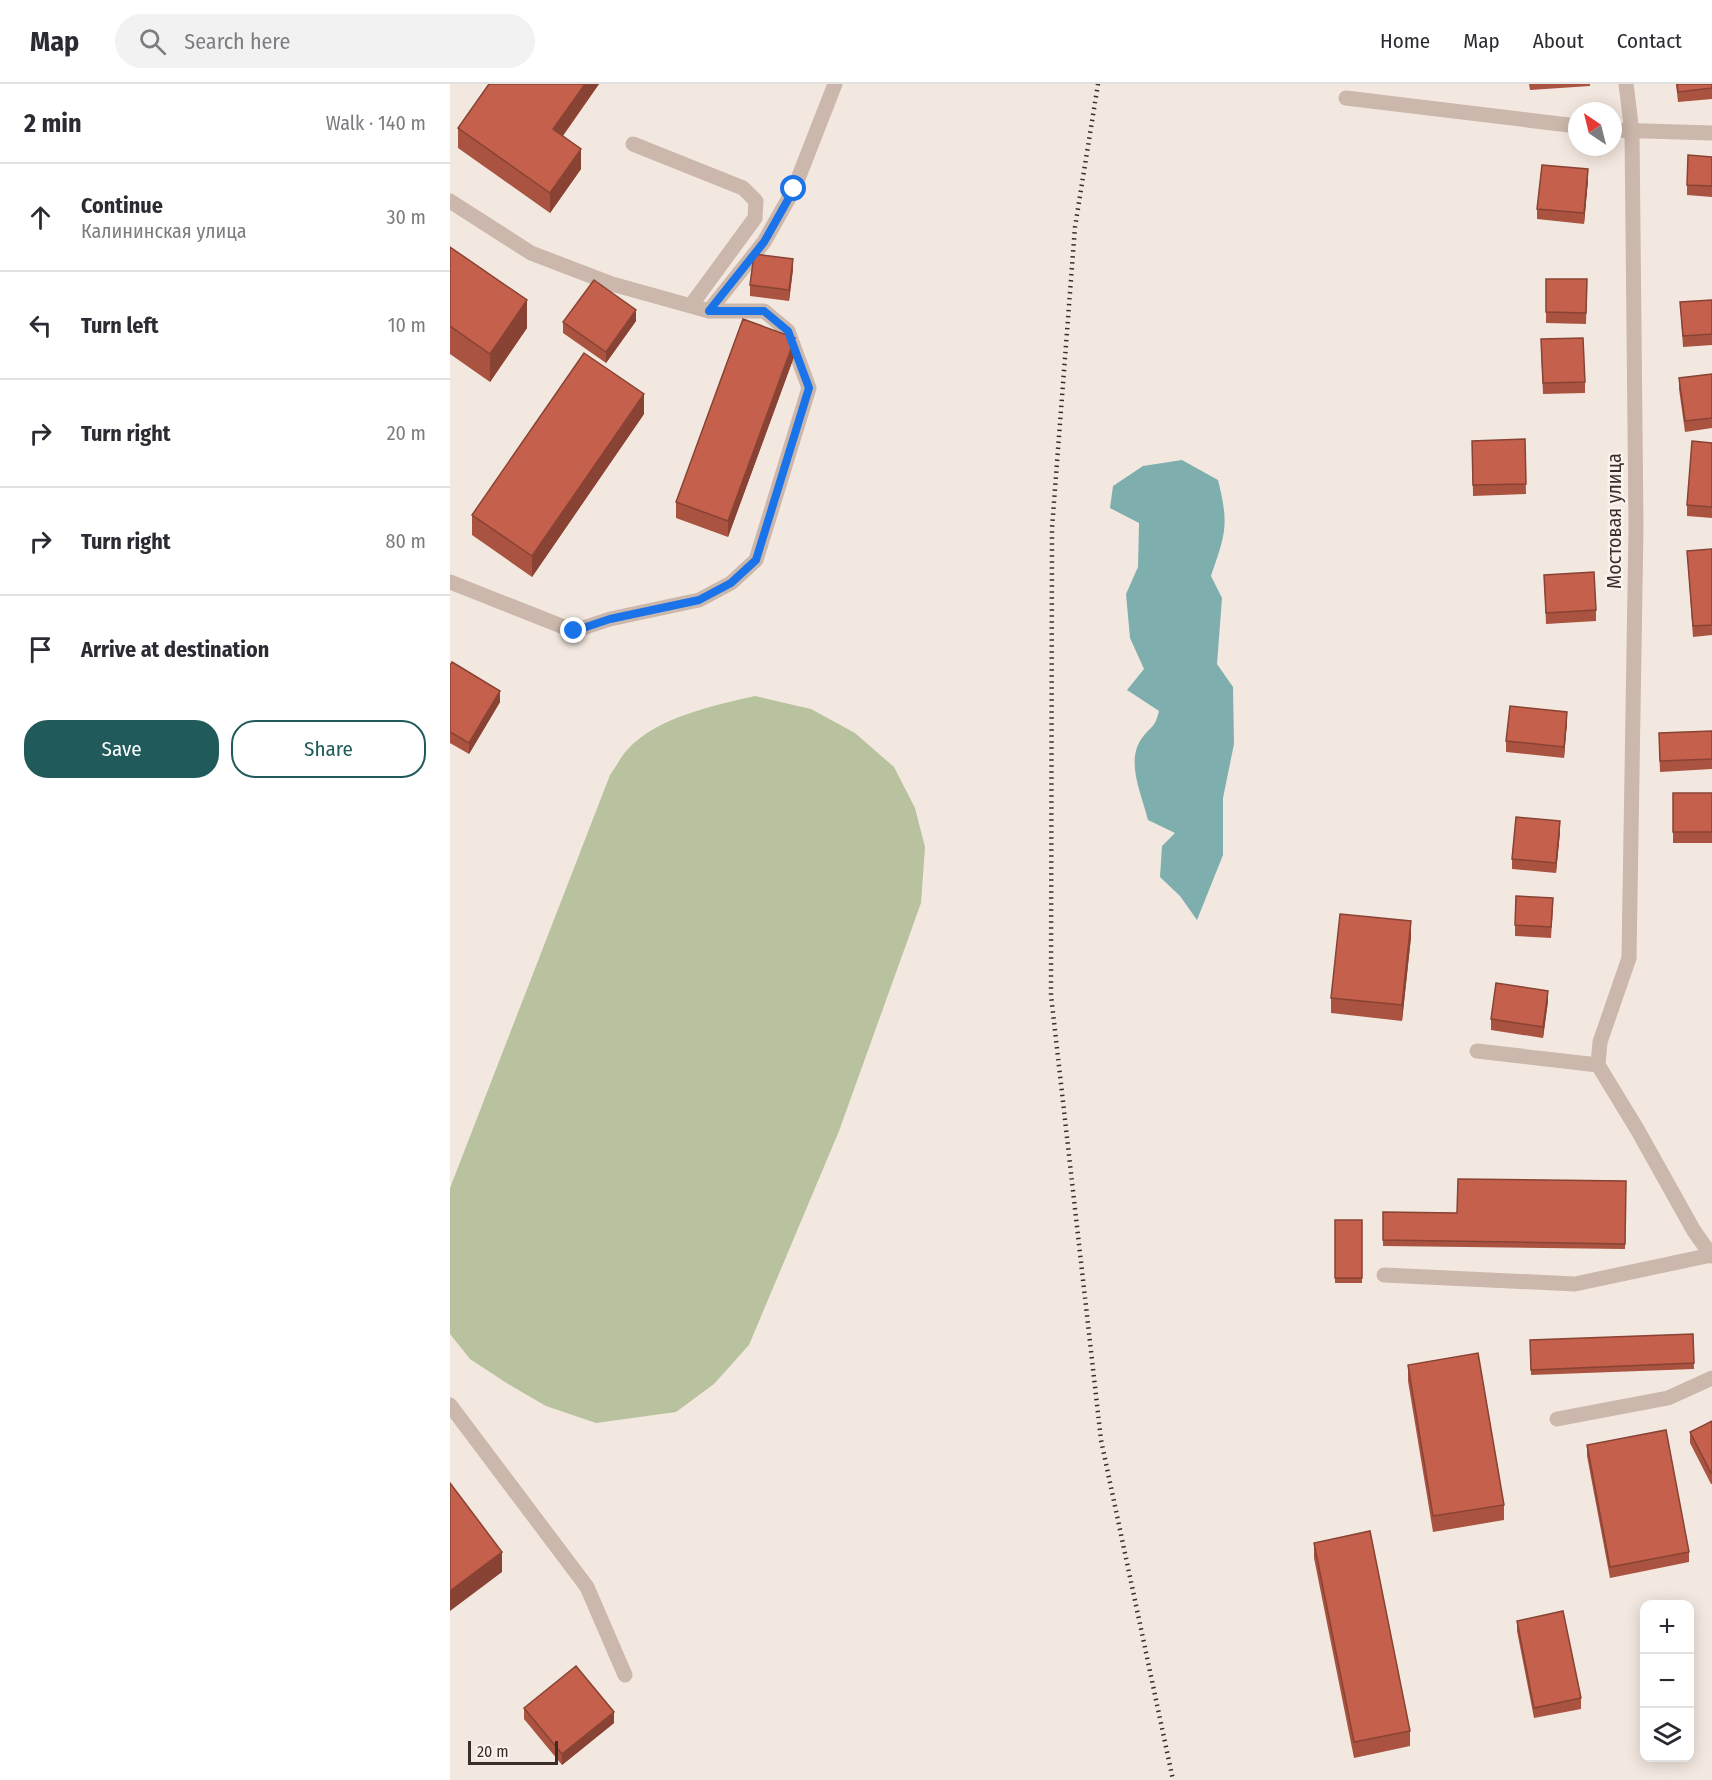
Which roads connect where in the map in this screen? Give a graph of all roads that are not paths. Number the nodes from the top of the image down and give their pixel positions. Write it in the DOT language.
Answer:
graph roads {
  1 [pos="836,84"];
  2 [pos="1626,84"];
  3 [pos="1346,98"];
  4 [pos="1568,125"];
  5 [pos="1622,131"];
  6 [pos="1632,132"];
  7 [pos="1712,133"];
  8 [pos="633,144"];
  9 [pos="450,201"];
  10 [pos="692,304"];
  11 [pos="709,311"];
  12 [pos="450,582"];
  13 [pos="1477,1051"];
  14 [pos="1598,1065"];
  15 [pos="1712,1255"];
  16 [pos="1384,1275"];
  17 [pos="1712,1378"];
  18 [pos="450,1405"];
  19 [pos="1557,1419"];
  20 [pos="625,1676"];
  1 -- 11 [label="street"];
  2 -- 6 [label="street, Мостовая улица"];
  3 -- 4 [label="street"];
  5 -- 6 [label="street"];
  6 -- 7 [label="street"];
  6 -- 14 [label="street, Мостовая улица"];
  8 -- 10 [label="street"];
  9 -- 10 [label="street"];
  10 -- 11 [label="street"];
  11 -- 12 [label="street"];
  13 -- 14 [label="street"];
  14 -- 15 [label="street"];
  15 -- 16 [label="street"];
  17 -- 19 [label="street"];
  18 -- 20 [label="street"];
}
